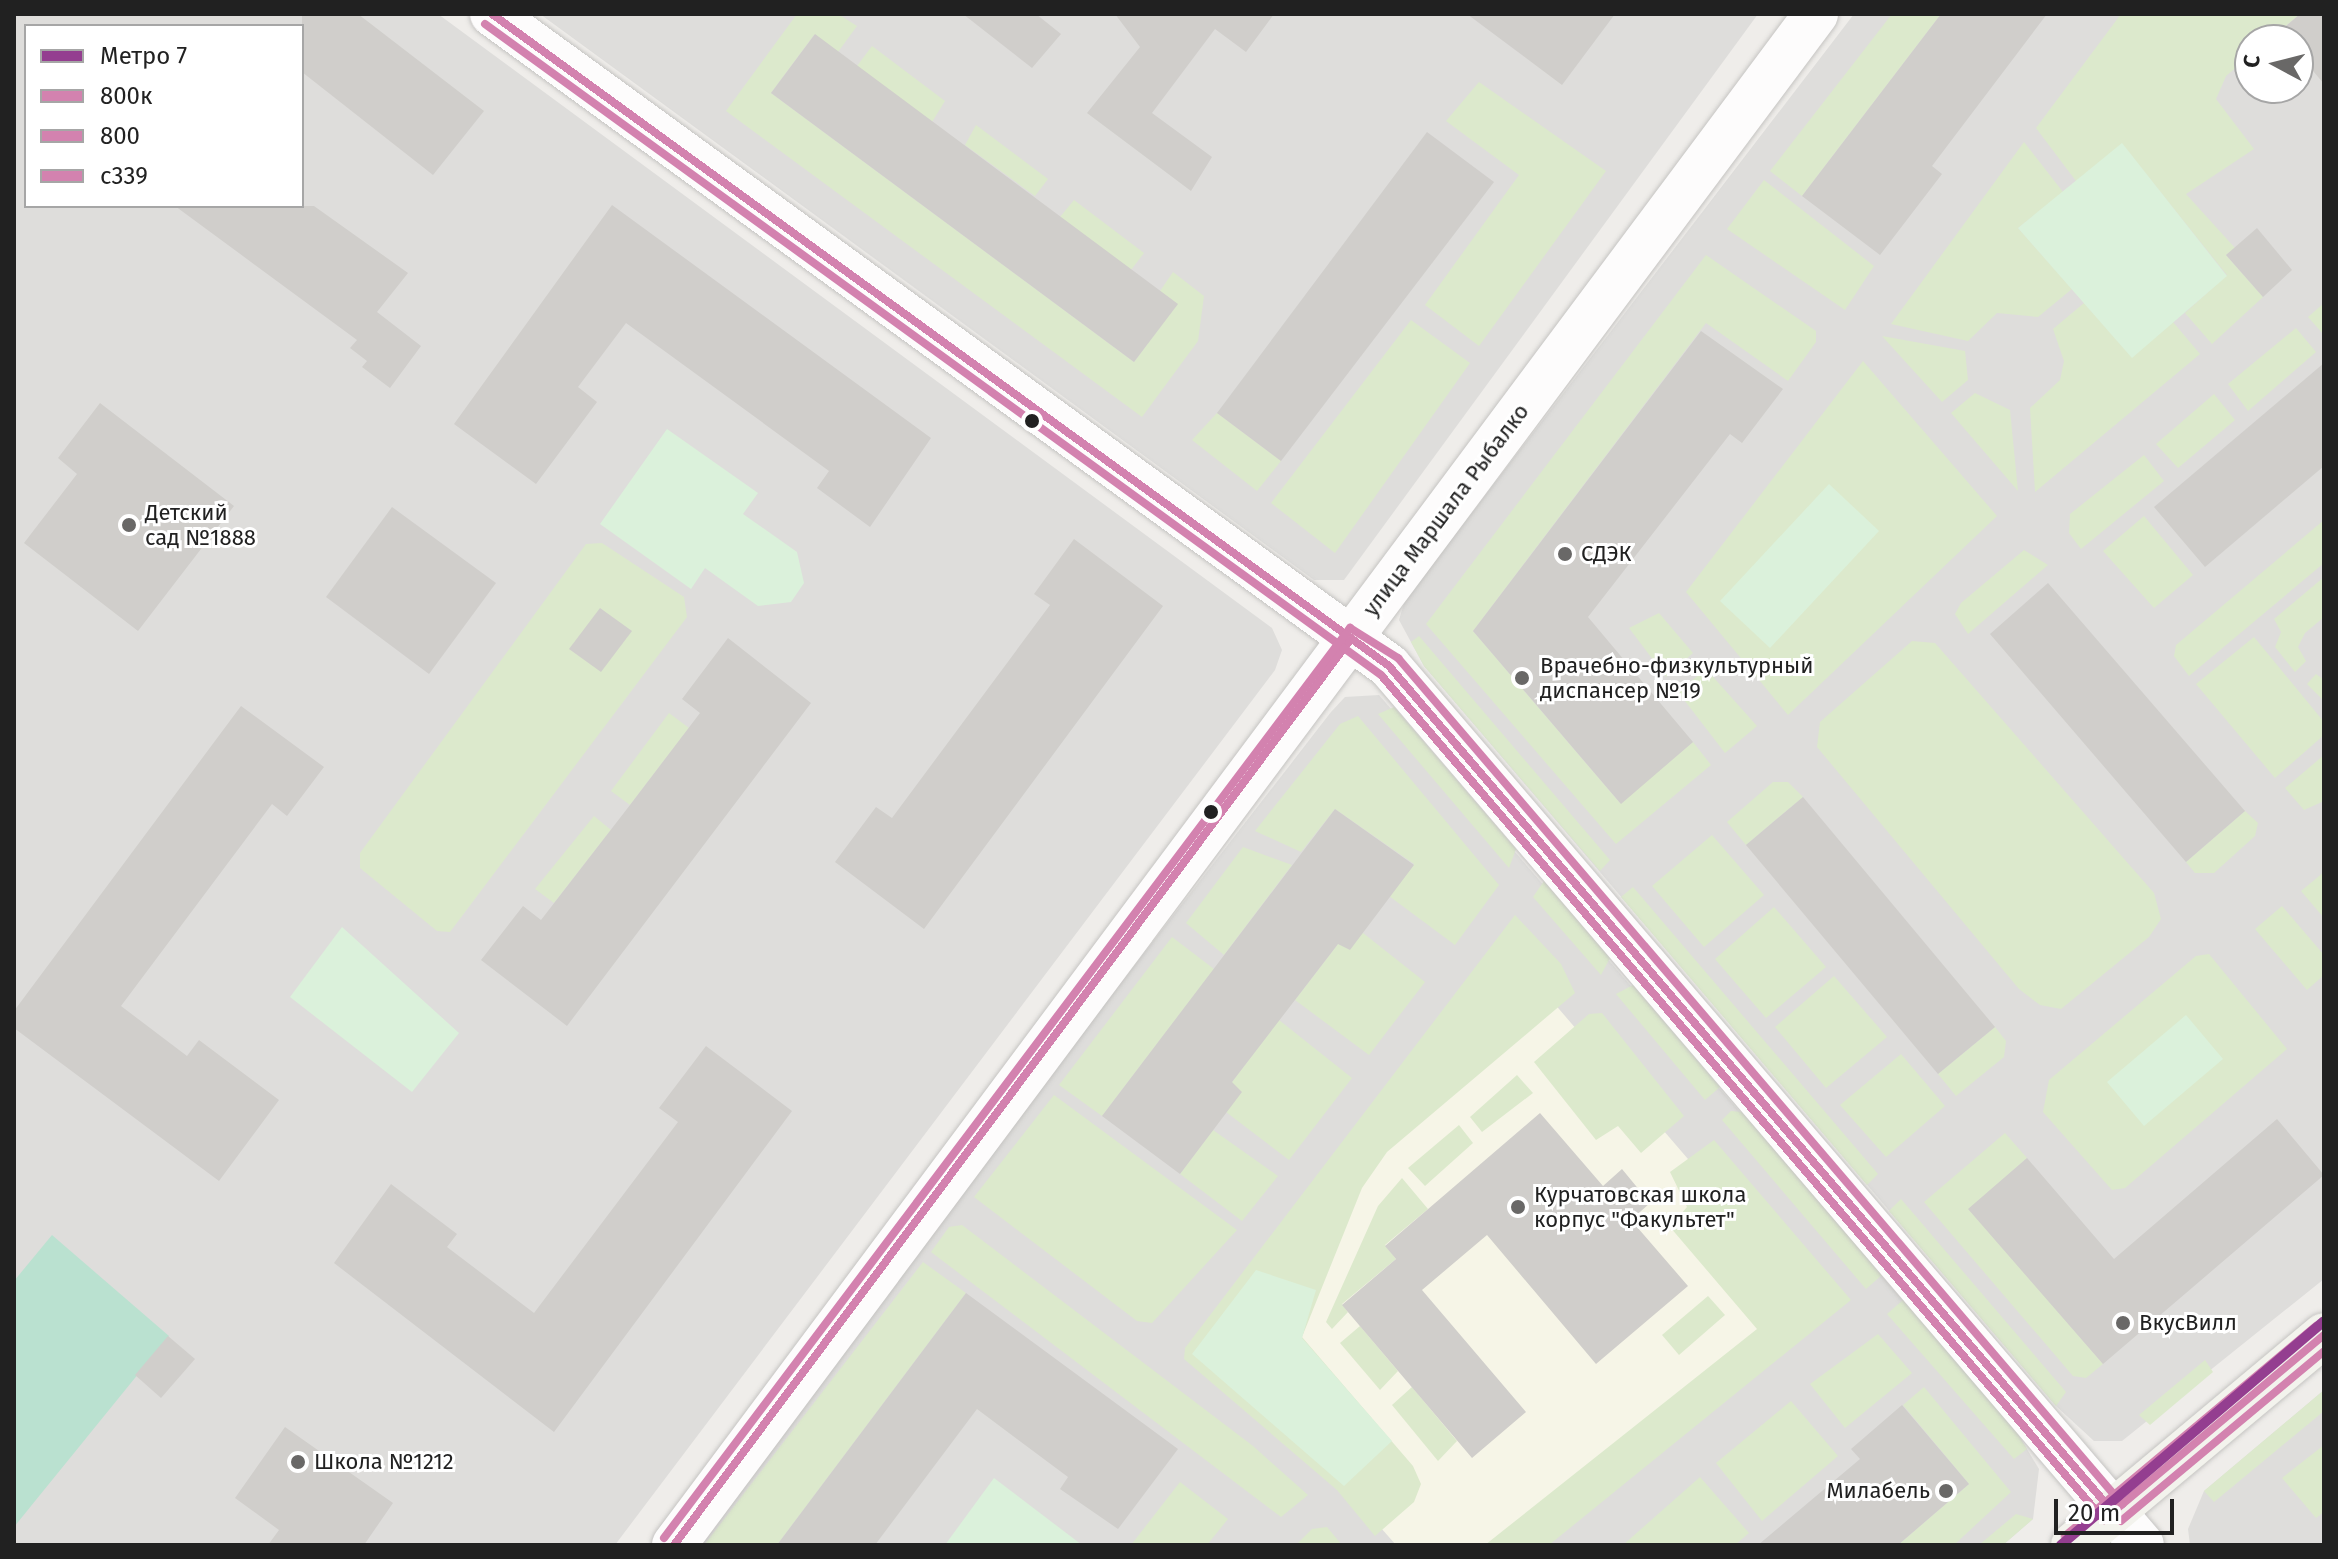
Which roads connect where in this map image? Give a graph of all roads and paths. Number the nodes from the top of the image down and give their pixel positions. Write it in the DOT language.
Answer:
graph roads {
  1 [pos="492,14"];
  2 [pos="1816,14"];
  3 [pos="1350,640"];
  4 [pos="2324,1335"];
  5 [pos="2113,1512"];
  6 [pos="674,1545"];
  7 [pos="2073,1545"];
  8 [pos="2142,1545"];
  1 -- 3 [label="street"];
  2 -- 3 [label="street, улица Маршала Рыбалко"];
  3 -- 5 [label="street"];
  3 -- 6 [label="street, улица Маршала Рыбалко"];
  4 -- 5 [label="main road"];
  5 -- 7 [label="main road"];
  5 -- 8 [label="street"];
}
